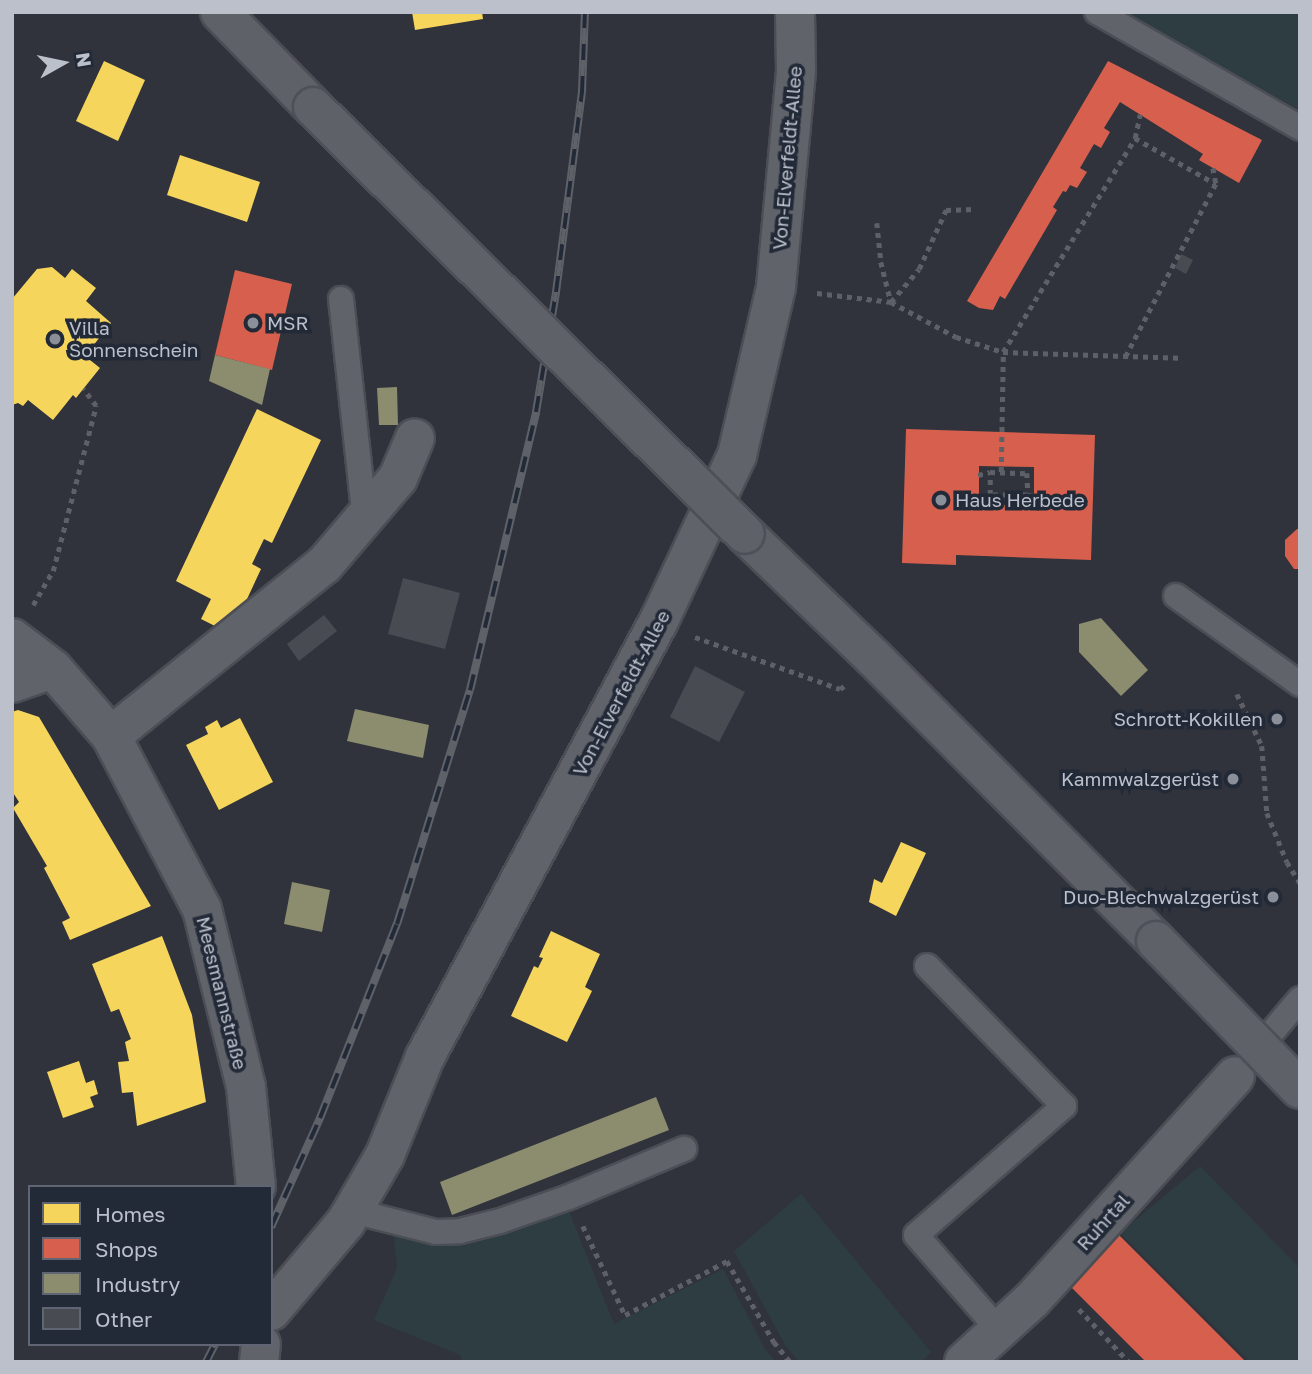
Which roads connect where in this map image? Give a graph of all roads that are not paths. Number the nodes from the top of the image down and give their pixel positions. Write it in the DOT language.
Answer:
graph roads {
  1 [pos="220,12"];
  2 [pos="795,12"];
  3 [pos="1097,12"];
  4 [pos="1300,128"];
  5 [pos="341,299"];
  6 [pos="415,438"];
  7 [pos="365,521"];
  8 [pos="1176,596"];
  9 [pos="22,623"];
  10 [pos="53,669"];
  11 [pos="12,683"];
  12 [pos="1300,684"];
  13 [pos="111,736"];
  14 [pos="927,966"];
  15 [pos="1300,999"];
  16 [pos="1234,1076"];
  17 [pos="1300,1090"];
  18 [pos="684,1149"];
  19 [pos="256,1185"];
  20 [pos="353,1210"];
  21 [pos="273,1309"];
  22 [pos="999,1330"];
  23 [pos="964,1362"];
  1 -- 17 [label="main road, bridge"];
  2 -- 20 [label="street, Von-Elverfeldt-Allee"];
  3 -- 4 [label="lane"];
  5 -- 7 [label="lane"];
  6 -- 7 [label="street"];
  7 -- 13 [label="street"];
  8 -- 12 [label="lane"];
  9 -- 10 [label="street, Meesmannstraße"];
  10 -- 11 [label="street"];
  10 -- 13 [label="street, Meesmannstraße"];
  13 -- 19 [label="street, Meesmannstraße"];
  14 -- 22 [label="lane"];
  15 -- 16 [label="lane"];
  16 -- 22 [label="street, Ruhrtal"];
  18 -- 20 [label="lane"];
  20 -- 21 [label="street, Von-Elverfeldt-Allee"];
  22 -- 23 [label="street, Ruhrtal"];
}
